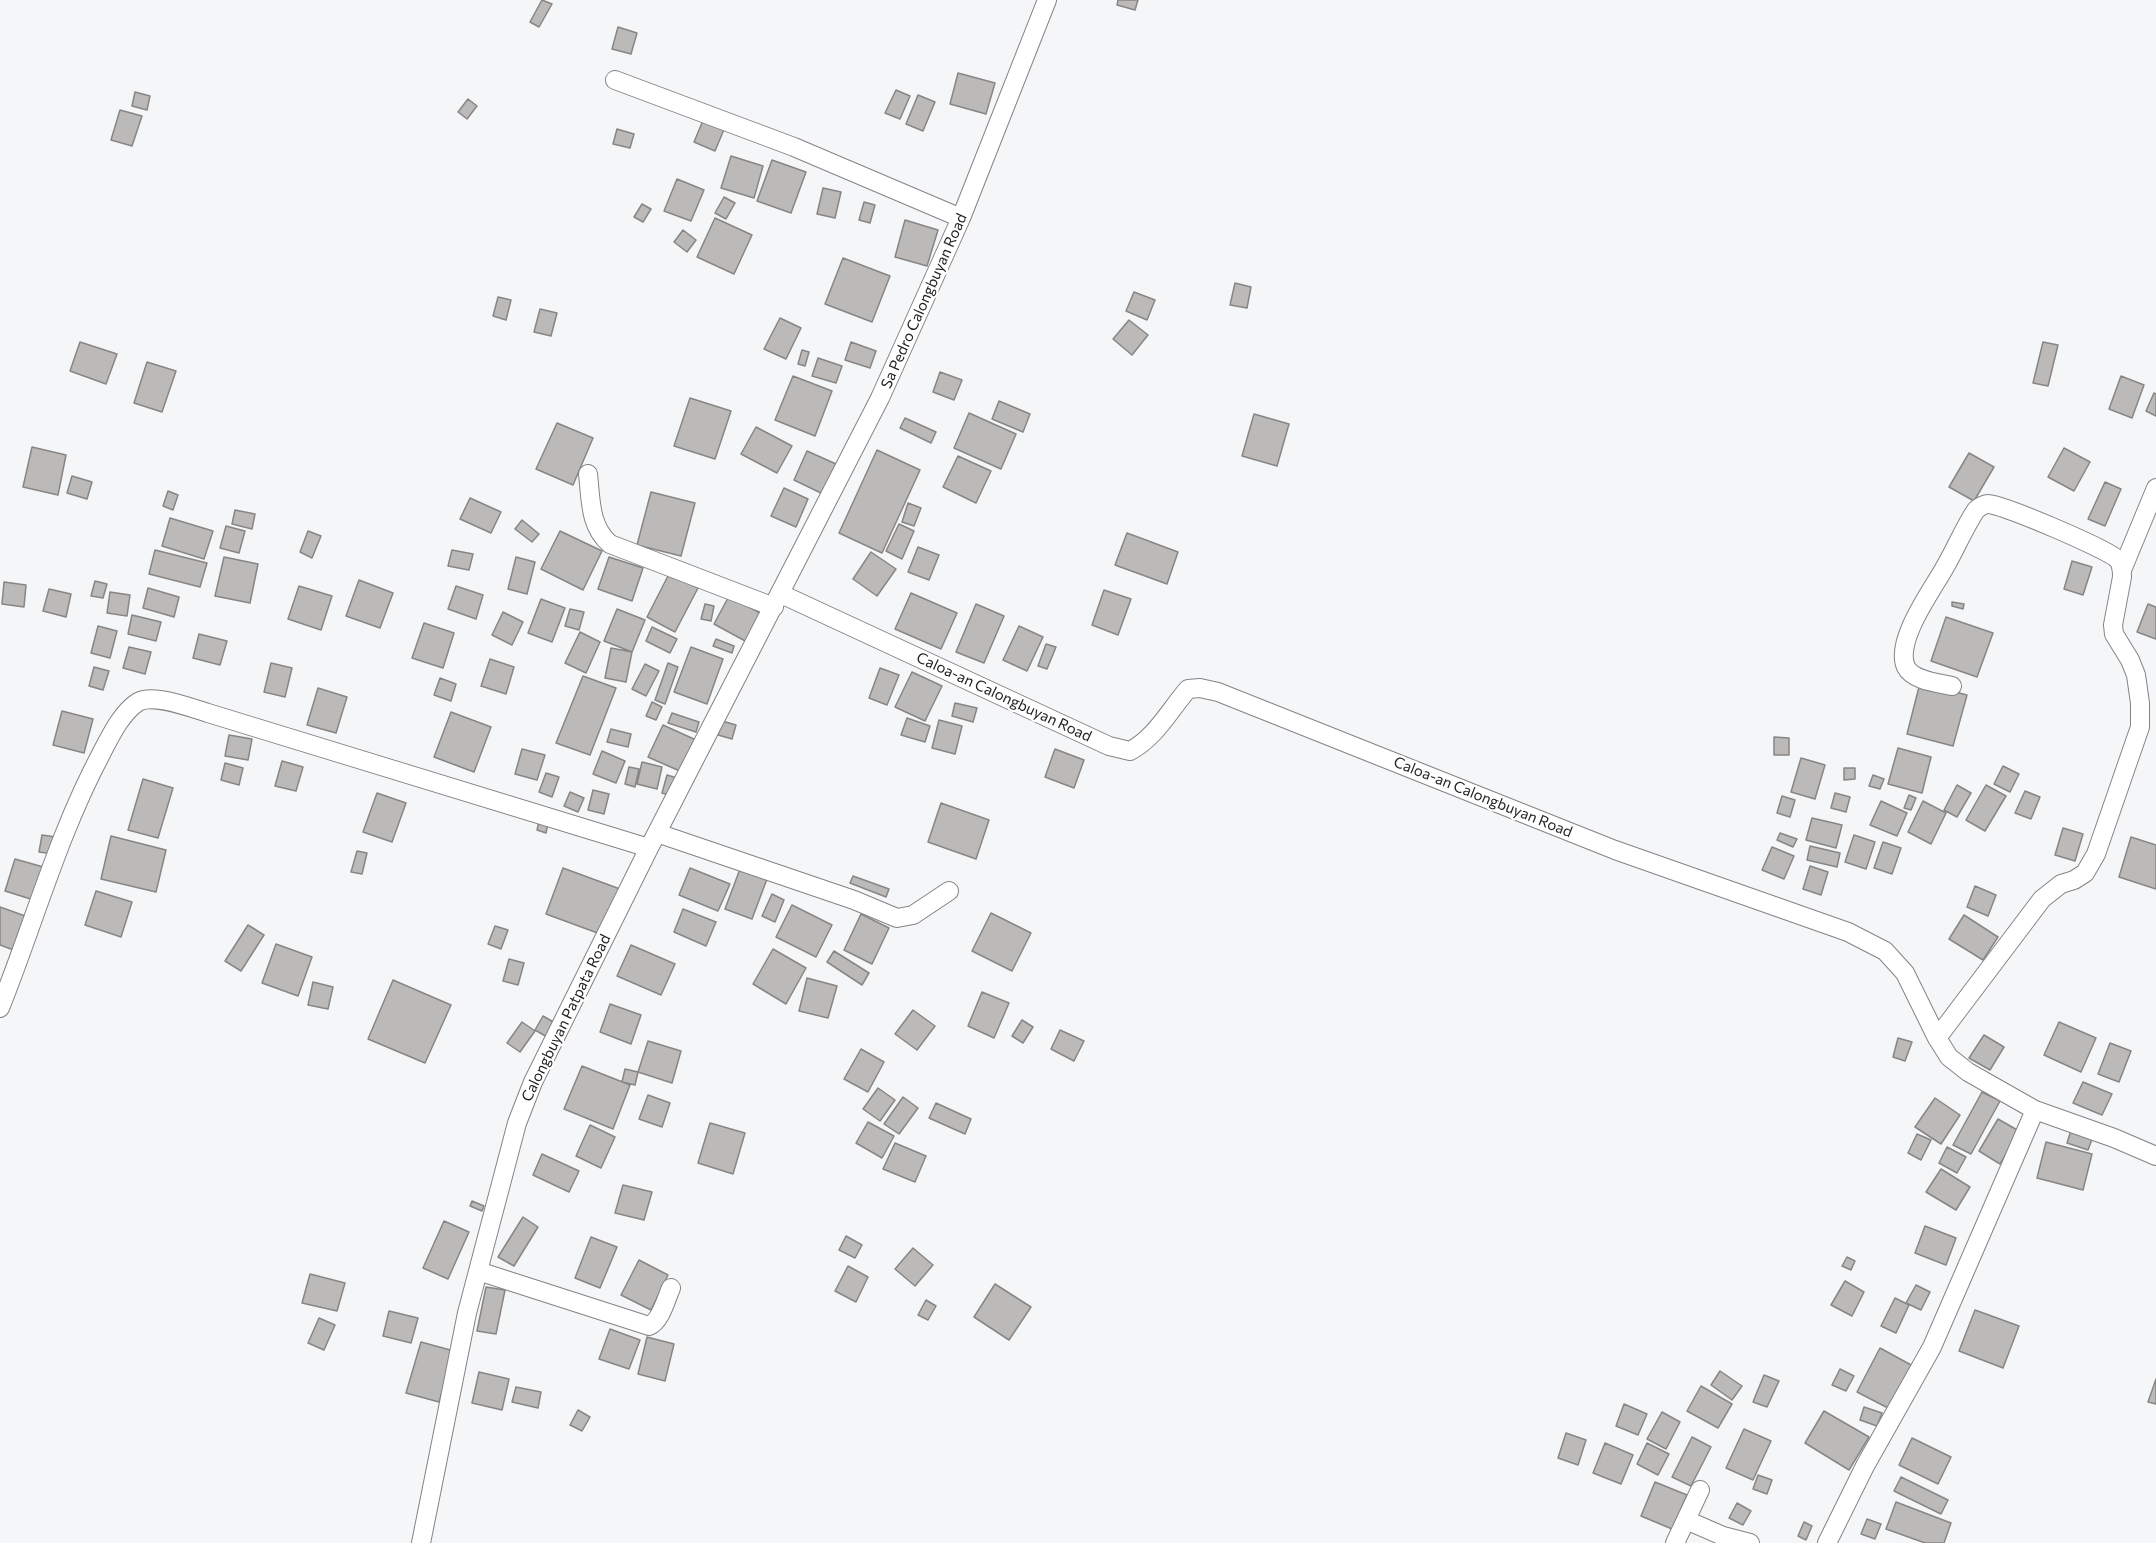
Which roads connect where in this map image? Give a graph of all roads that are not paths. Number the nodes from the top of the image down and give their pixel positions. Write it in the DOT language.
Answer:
graph roads {
  1 [pos="1047,0"];
  2 [pos="615,80"];
  3 [pos="961,218"];
  4 [pos="588,474"];
  5 [pos="2156,488"];
  6 [pos="2122,570"];
  7 [pos="778,600"];
  8 [pos="1952,686"];
  9 [pos="653,841"];
  10 [pos="950,891"];
  11 [pos="0,1008"];
  12 [pos="1937,1038"];
  13 [pos="2036,1110"];
  14 [pos="2156,1156"];
  15 [pos="478,1270"];
  16 [pos="671,1288"];
  17 [pos="1700,1490"];
  18 [pos="1686,1520"];
  19 [pos="421,1543"];
  20 [pos="1675,1543"];
  21 [pos="1749,1543"];
  22 [pos="1827,1543"];
  1 -- 3 [label="street, Sa Pedro Calongbuyan Road"];
  2 -- 3 [label="street"];
  3 -- 7 [label="street, Sa Pedro Calongbuyan Road"];
  4 -- 7 [label="street"];
  5 -- 6 [label="street"];
  6 -- 8 [label="street"];
  6 -- 12 [label="street"];
  7 -- 9 [label="street, Calongbuyan Patpata Road"];
  7 -- 12 [label="street, Caloa-an Calongbuyan Road"];
  9 -- 10 [label="street"];
  9 -- 11 [label="street"];
  9 -- 15 [label="street, Calongbuyan Patpata Road"];
  12 -- 13 [label="street, Caloa-an Calongbuyan Road"];
  13 -- 14 [label="street, Caloa-an Calongbuyan Road"];
  13 -- 22 [label="street"];
  15 -- 16 [label="street"];
  15 -- 19 [label="street, Calongbuyan Patpata Road"];
  17 -- 18 [label="street"];
  18 -- 20 [label="street"];
  18 -- 21 [label="street"];
}
